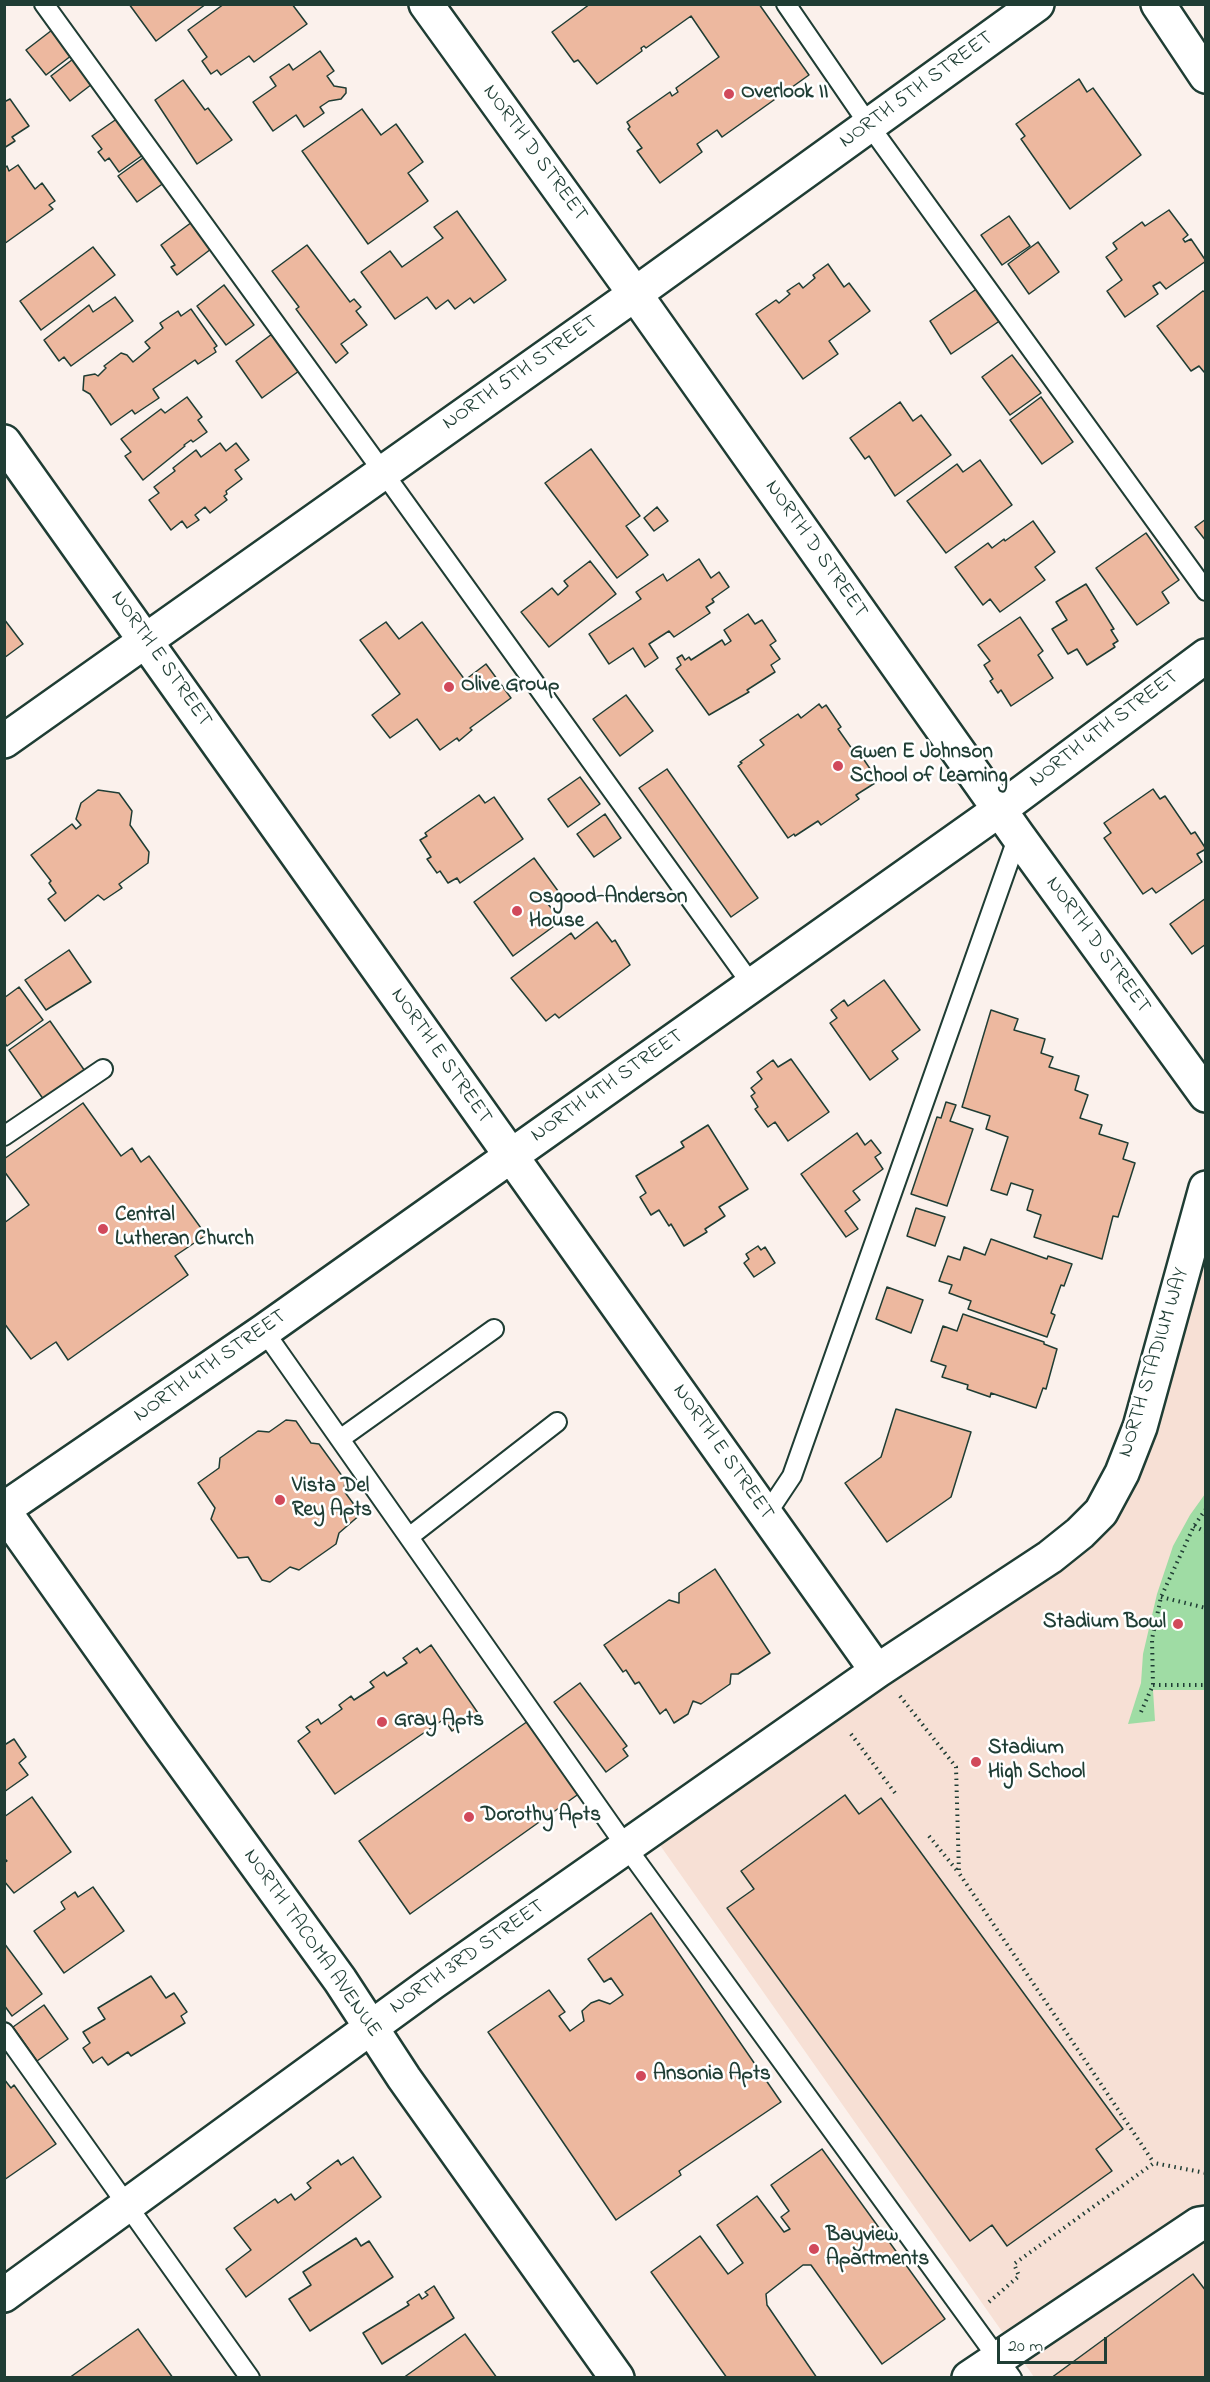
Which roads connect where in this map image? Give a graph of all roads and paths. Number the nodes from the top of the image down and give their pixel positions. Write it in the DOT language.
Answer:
graph roads {
  1 [pos="44,4"];
  2 [pos="426,4"];
  3 [pos="786,4"];
  4 [pos="1037,4"];
  5 [pos="1158,4"];
  6 [pos="1206,76"];
  7 [pos="869,125"];
  8 [pos="634,294"];
  9 [pos="4,442"];
  10 [pos="383,472"];
  11 [pos="1206,591"];
  12 [pos="146,640"];
  13 [pos="1206,656"];
  14 [pos="4,741"];
  15 [pos="999,810"];
  16 [pos="1018,836"];
  17 [pos="752,985"];
  18 [pos="103,1069"];
  19 [pos="1206,1095"];
  20 [pos="4,1136"];
  21 [pos="510,1156"];
  22 [pos="1206,1188"];
  23 [pos="494,1329"];
  24 [pos="264,1332"];
  25 [pos="557,1422"];
  26 [pos="340,1438"];
  27 [pos="1206,1509"];
  28 [pos="4,1510"];
  29 [pos="766,1515"];
  30 [pos="1194,1526"];
  31 [pos="1206,1532"];
  32 [pos="409,1537"];
  33 [pos="1161,1597"];
  34 [pos="1206,1608"];
  35 [pos="877,1671"];
  36 [pos="1153,1685"];
  37 [pos="1206,1685"];
  38 [pos="900,1695"];
  39 [pos="1141,1712"];
  40 [pos="851,1734"];
  41 [pos="895,1793"];
  42 [pos="929,1836"];
  43 [pos="627,1848"];
  44 [pos="959,1873"];
  45 [pos="370,2027"];
  46 [pos="4,2032"];
  47 [pos="1154,2163"];
  48 [pos="1206,2173"];
  49 [pos="128,2206"];
  50 [pos="1202,2223"];
  51 [pos="4,2295"];
  52 [pos="983,2307"];
  53 [pos="1005,2368"];
  54 [pos="250,2378"];
  55 [pos="617,2378"];
  56 [pos="969,2378"];
  1 -- 10 [label="lane"];
  2 -- 8 [label="street, NORTH D STREET"];
  3 -- 7 [label="lane"];
  4 -- 7 [label="street, NORTH 5TH STREET"];
  5 -- 6 [label="street"];
  7 -- 8 [label="street, NORTH 5TH STREET"];
  7 -- 11 [label="lane"];
  8 -- 10 [label="street, NORTH 5TH STREET"];
  8 -- 15 [label="street, NORTH D STREET"];
  9 -- 12 [label="street, NORTH E STREET"];
  10 -- 12 [label="street, NORTH 5TH STREET"];
  10 -- 17 [label="lane"];
  12 -- 14 [label="street, NORTH 5TH STREET"];
  12 -- 21 [label="street, NORTH E STREET"];
  13 -- 15 [label="street, NORTH 4TH STREET"];
  15 -- 16 [label="street, NORTH D STREET"];
  15 -- 17 [label="street, NORTH 4TH STREET"];
  16 -- 19 [label="street, NORTH D STREET"];
  16 -- 29 [label="lane"];
  17 -- 21 [label="street, NORTH 4TH STREET"];
  18 -- 20 [label="lane"];
  21 -- 24 [label="street, NORTH 4TH STREET"];
  21 -- 29 [label="street, NORTH E STREET"];
  22 -- 35 [label="street, NORTH STADIUM WAY"];
  23 -- 26 [label="lane"];
  24 -- 26 [label="lane"];
  24 -- 28 [label="street, NORTH 4TH STREET"];
  25 -- 32 [label="lane"];
  26 -- 32 [label="lane"];
  27 -- 30 [label="path"];
  28 -- 45 [label="street, NORTH TACOMA AVENUE"];
  29 -- 35 [label="street, NORTH E STREET"];
  30 -- 31 [label="path"];
  30 -- 33 [label="path"];
  32 -- 43 [label="lane"];
  33 -- 34 [label="path"];
  33 -- 36 [label="path"];
  35 -- 43 [label="street, NORTH 3RD STREET"];
  36 -- 37 [label="path"];
  36 -- 39 [label="path"];
  38 -- 44 [label="path"];
  40 -- 41 [label="path"];
  42 -- 44 [label="path"];
  43 -- 45 [label="street, NORTH 3RD STREET"];
  43 -- 53 [label="lane"];
  44 -- 47 [label="path"];
  45 -- 49 [label="street, NORTH 3RD STREET"];
  45 -- 55 [label="street, NORTH TACOMA AVENUE"];
  46 -- 49 [label="lane"];
  47 -- 48 [label="path"];
  47 -- 52 [label="path"];
  49 -- 51 [label="street, NORTH 3RD STREET"];
  49 -- 54 [label="lane"];
  50 -- 53 [label="street"];
  53 -- 56 [label="street"];
}
